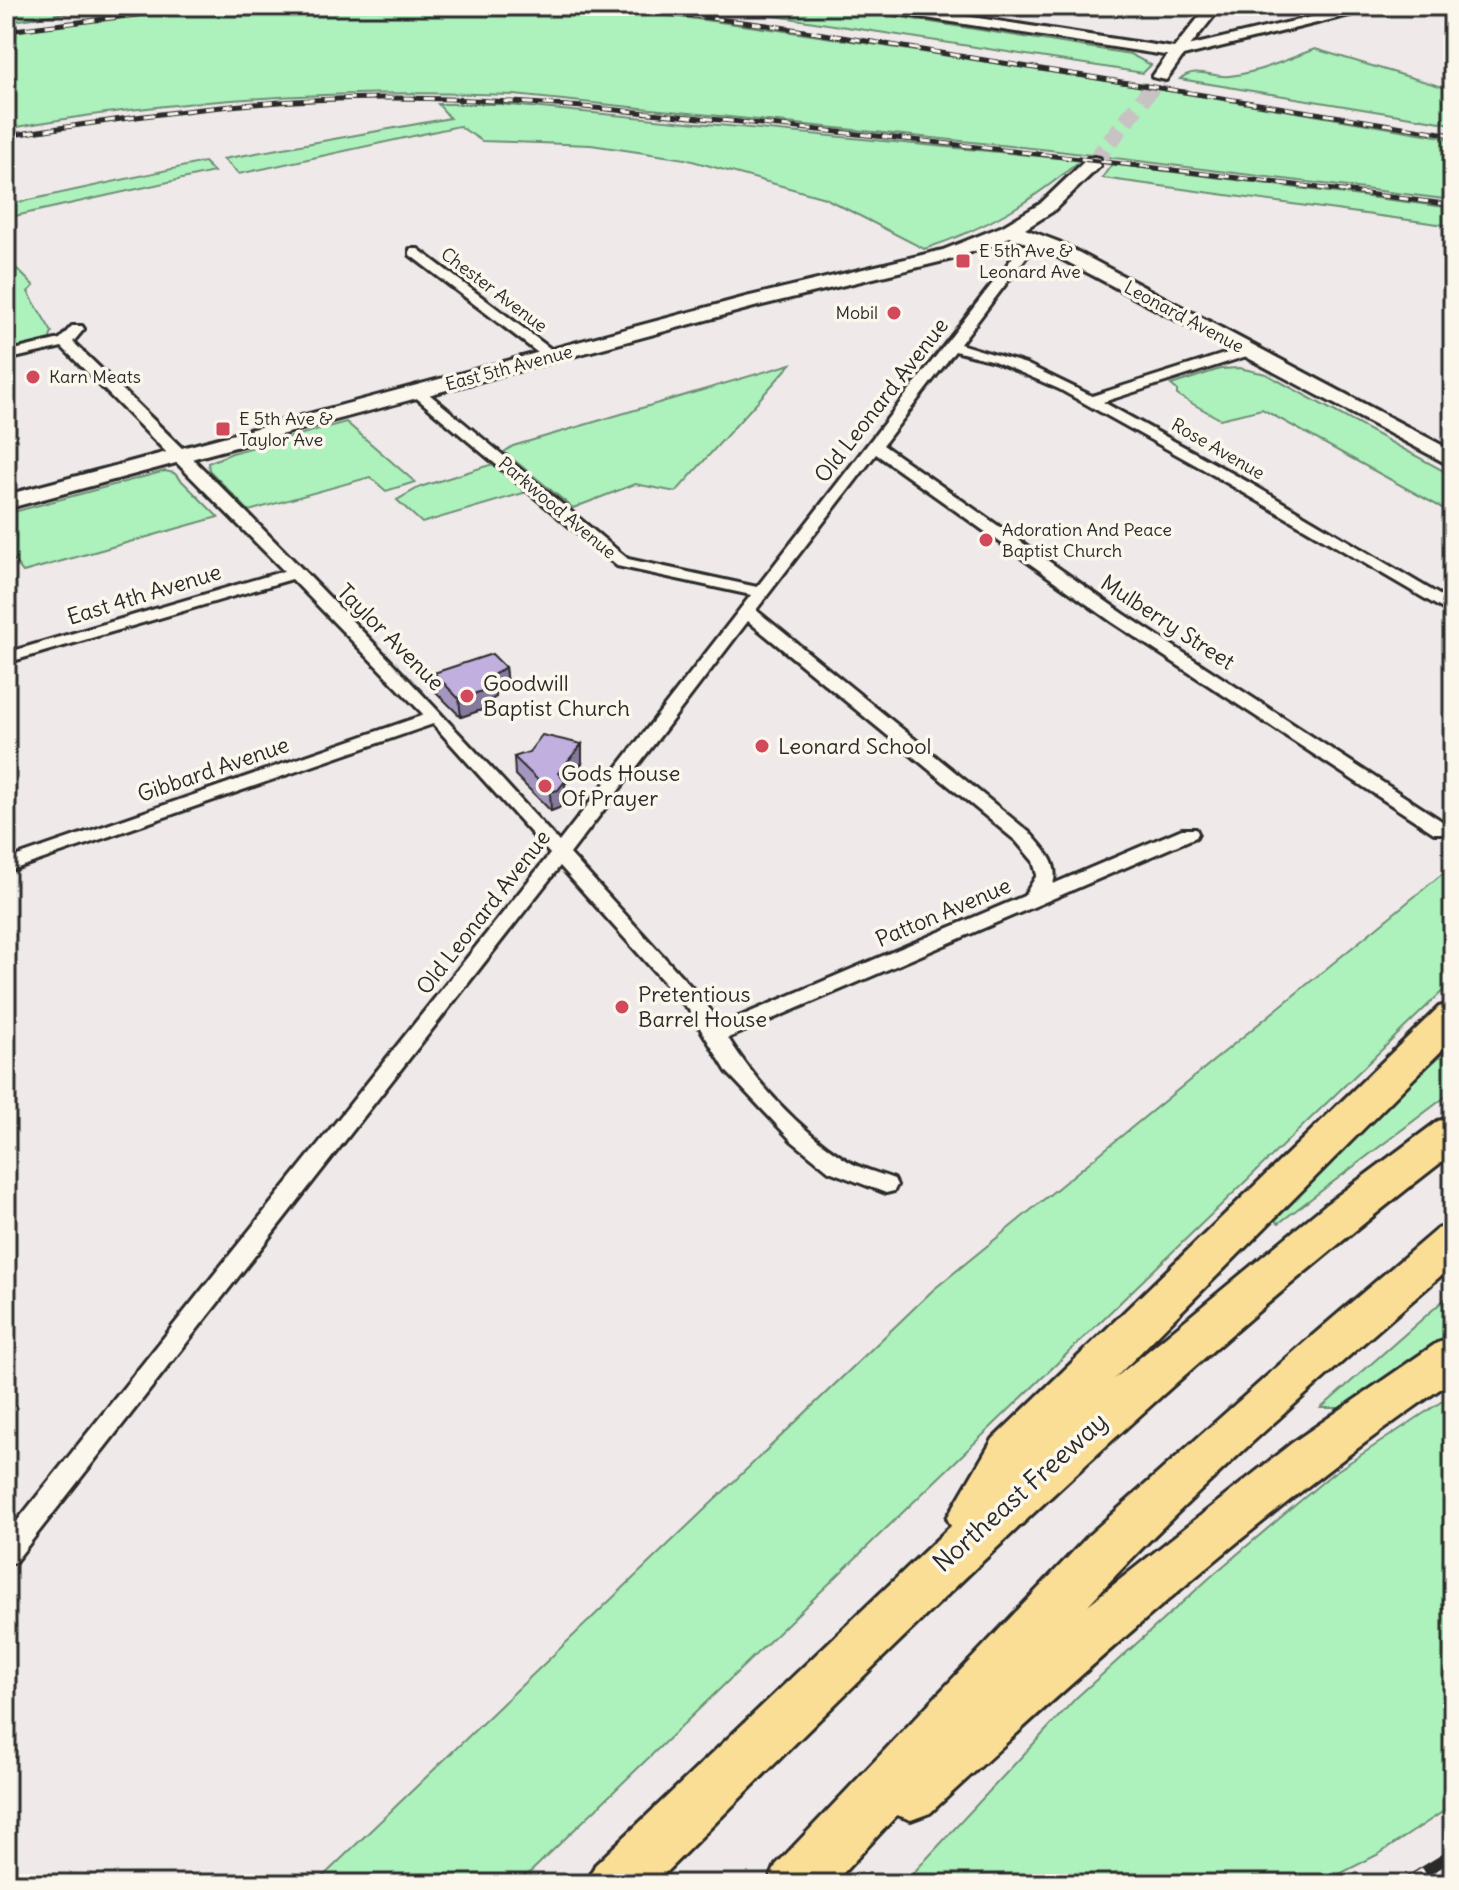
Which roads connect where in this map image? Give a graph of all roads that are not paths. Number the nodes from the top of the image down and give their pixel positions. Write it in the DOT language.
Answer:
graph roads {
  1 [pos="875,6"];
  2 [pos="1215,6"];
  3 [pos="1378,6"];
  4 [pos="1438,6"];
  5 [pos="1453,12"];
  6 [pos="1177,53"];
  7 [pos="1160,77"];
  8 [pos="1094,162"];
  9 [pos="1010,230"];
  10 [pos="414,252"];
  11 [pos="1021,256"];
  12 [pos="77,329"];
  13 [pos="65,342"];
  14 [pos="953,347"];
  15 [pos="1248,351"];
  16 [pos="6,356"];
  17 [pos="551,356"];
  18 [pos="418,392"];
  19 [pos="1090,401"];
  20 [pos="875,447"];
  21 [pos="180,456"];
  22 [pos="1453,460"];
  23 [pos="6,502"];
  24 [pos="294,573"];
  25 [pos="762,593"];
  26 [pos="1453,610"];
  27 [pos="748,612"];
  28 [pos="6,658"];
  29 [pos="436,717"];
  30 [pos="1441,829"];
  31 [pos="1189,833"];
  32 [pos="560,854"];
  33 [pos="6,866"];
  34 [pos="1031,900"];
  35 [pos="1453,1016"];
  36 [pos="716,1035"];
  37 [pos="1453,1131"];
  38 [pos="886,1185"];
  39 [pos="1453,1240"];
  40 [pos="1453,1356"];
  41 [pos="6,1554"];
  42 [pos="951,1554"];
  43 [pos="615,1884"];
  44 [pos="796,1884"];
  45 [pos="815,1884"];
  1 -- 6 [label="street"];
  2 -- 6 [label="street"];
  3 -- 6 [label="main road"];
  4 -- 5 [label="street"];
  6 -- 7 [label="main road"];
  8 -- 9 [label="main road"];
  9 -- 15 [label="main road, Leonard Avenue"];
  9 -- 17 [label="main road, East 5th Avenue"];
  10 -- 17 [label="street, Chester Avenue"];
  11 -- 14 [label="street, Old Leonard Avenue"];
  12 -- 13 [label="street"];
  13 -- 16 [label="street"];
  13 -- 21 [label="street, Taylor Avenue"];
  14 -- 19 [label="street, Rose Avenue"];
  14 -- 20 [label="street, Old Leonard Avenue"];
  15 -- 19 [label="street"];
  15 -- 22 [label="main road, Leonard Avenue"];
  17 -- 18 [label="main road, East 5th Avenue"];
  18 -- 21 [label="main road, East 5th Avenue"];
  18 -- 25 [label="street, Parkwood Avenue"];
  19 -- 26 [label="street, Rose Avenue"];
  20 -- 25 [label="street, Old Leonard Avenue"];
  20 -- 30 [label="street, Mulberry Street"];
  21 -- 23 [label="main road, East 5th Avenue"];
  21 -- 24 [label="street, Taylor Avenue"];
  24 -- 28 [label="street, East 4th Avenue"];
  24 -- 29 [label="street, Taylor Avenue"];
  25 -- 27 [label="street, Old Leonard Avenue"];
  27 -- 32 [label="street, Old Leonard Avenue"];
  27 -- 34 [label="street"];
  29 -- 32 [label="street, Taylor Avenue"];
  29 -- 33 [label="street, Gibbard Avenue"];
  31 -- 34 [label="street, Patton Avenue"];
  32 -- 36 [label="street, Taylor Avenue"];
  32 -- 41 [label="street, Old Leonard Avenue"];
  34 -- 36 [label="street, Patton Avenue"];
  35 -- 42 [label="highway"];
  36 -- 38 [label="street, Taylor Avenue"];
  37 -- 42 [label="highway, Northeast Freeway"];
  39 -- 44 [label="highway"];
  40 -- 45 [label="highway"];
  42 -- 43 [label="highway, Northeast Freeway"];
}
